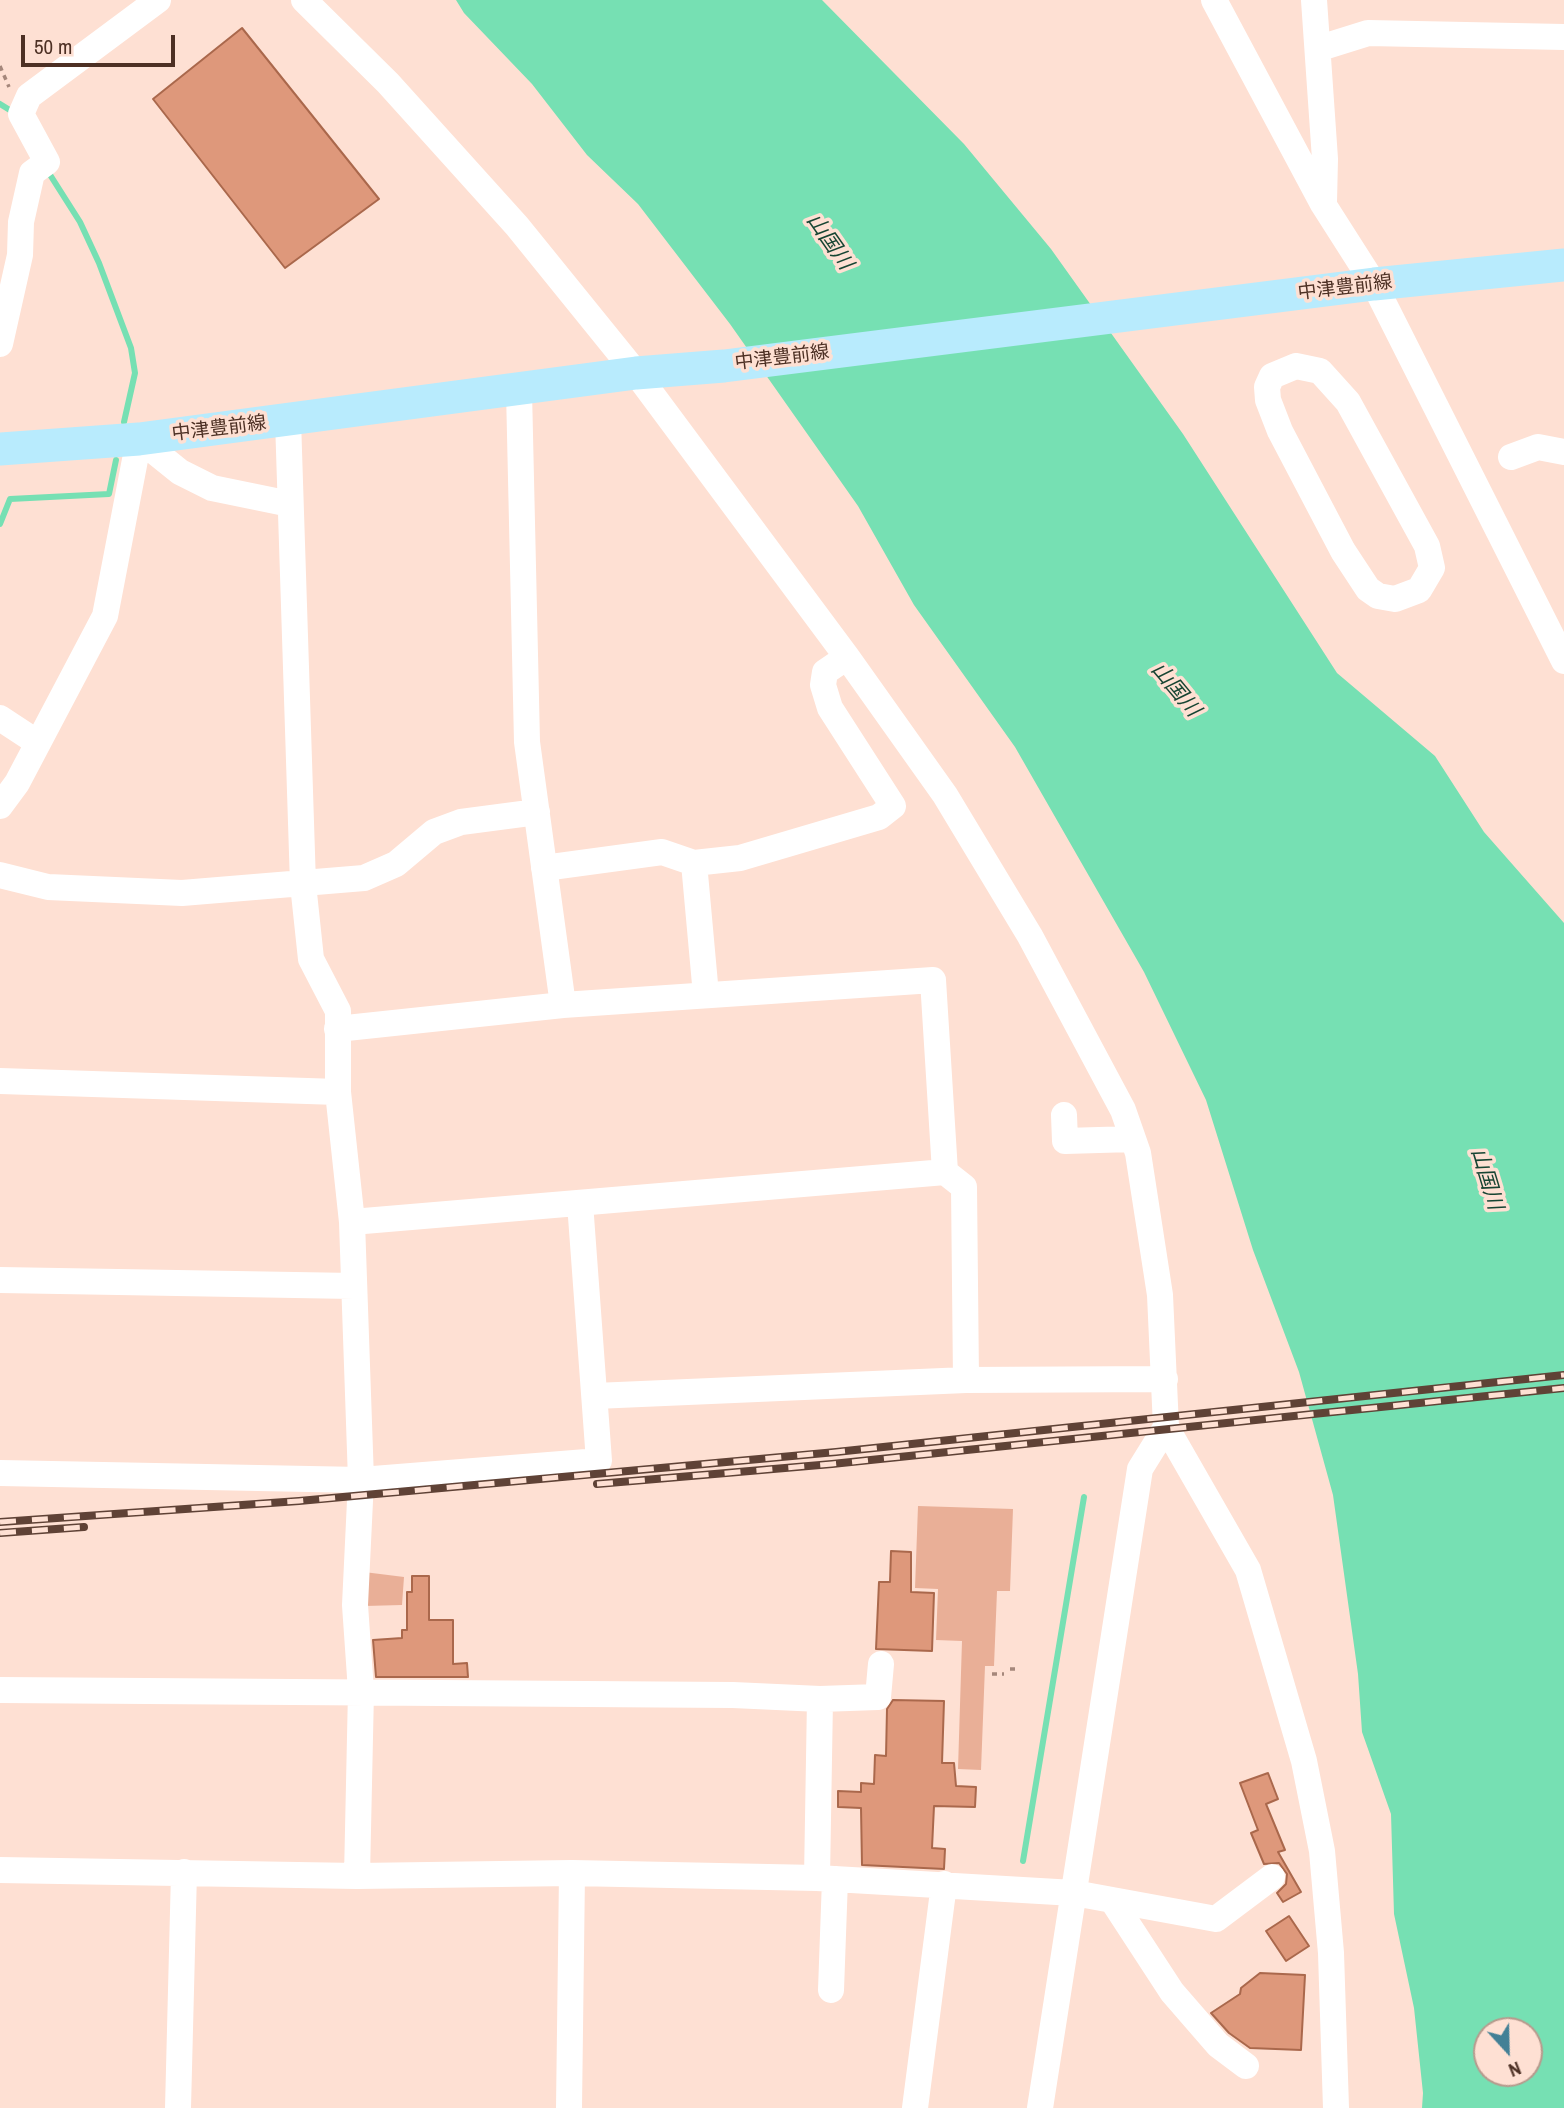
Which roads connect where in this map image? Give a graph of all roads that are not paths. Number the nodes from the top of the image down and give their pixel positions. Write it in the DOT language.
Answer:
graph roads {
  1 [pos="158,0"];
  2 [pos="304,0"];
  3 [pos="1214,0"];
  4 [pos="1314,0"];
  5 [pos="1564,37"];
  6 [pos="1320,48"];
  7 [pos="1323,204"];
  8 [pos="1564,265"];
  9 [pos="1374,284"];
  10 [pos="0,344"];
  11 [pos="636,373"];
  12 [pos="519,391"];
  13 [pos="288,420"];
  14 [pos="139,439"];
  15 [pos="0,449"];
  16 [pos="1564,453"];
  17 [pos="1511,457"];
  18 [pos="290,504"];
  19 [pos="1368,589"];
  20 [pos="847,657"];
  21 [pos="1564,661"];
  22 [pos="0,719"];
  23 [pos="38,744"];
  24 [pos="0,806"];
  25 [pos="537,812"];
  26 [pos="694,863"];
  27 [pos="544,868"];
  28 [pos="0,875"];
  29 [pos="303,884"];
  30 [pos="706,995"];
  31 [pos="563,1004"];
  32 [pos="337,1029"];
  33 [pos="0,1081"];
  34 [pos="338,1092"];
  35 [pos="1063,1115"];
  36 [pos="1133,1139"];
  37 [pos="945,1172"];
  38 [pos="580,1203"];
  39 [pos="352,1222"];
  40 [pos="0,1280"];
  41 [pos="354,1286"];
  42 [pos="1165,1379"];
  43 [pos="966,1380"];
  44 [pos="595,1396"];
  45 [pos="1166,1427"];
  46 [pos="0,1473"];
  47 [pos="361,1480"];
  48 [pos="881,1664"];
  49 [pos="0,1690"];
  50 [pos="361,1691"];
  51 [pos="820,1699"];
  52 [pos="0,1870"];
  53 [pos="184,1872"];
  54 [pos="572,1873"];
  55 [pos="357,1876"];
  56 [pos="1272,1877"];
  57 [pos="826,1879"];
  58 [pos="944,1885"];
  59 [pos="1074,1894"];
  60 [pos="1112,1900"];
  61 [pos="831,1990"];
  62 [pos="1246,2066"];
  63 [pos="178,2108"];
  64 [pos="569,2108"];
  65 [pos="915,2108"];
  66 [pos="1040,2108"];
  67 [pos="1336,2108"];
  1 -- 10 [label="street"];
  2 -- 11 [label="street"];
  3 -- 7 [label="street"];
  4 -- 6 [label="street"];
  5 -- 6 [label="street"];
  6 -- 7 [label="street"];
  7 -- 9 [label="street"];
  8 -- 9 [label="main road, 中津豊前線"];
  9 -- 11 [label="main road, 中津豊前線"];
  9 -- 21 [label="street"];
  11 -- 12 [label="main road, 中津豊前線"];
  11 -- 20 [label="street"];
  12 -- 13 [label="main road, 中津豊前線"];
  12 -- 25 [label="street"];
  13 -- 14 [label="main road, 中津豊前線"];
  13 -- 18 [label="street"];
  14 -- 15 [label="main road, 中津豊前線"];
  14 -- 18 [label="street"];
  14 -- 23 [label="street"];
  16 -- 17 [label="street"];
  18 -- 29 [label="street"];
  19 -- 19 [label="street"];
  20 -- 26 [label="street"];
  20 -- 36 [label="street"];
  22 -- 23 [label="street"];
  23 -- 24 [label="street"];
  25 -- 27 [label="street"];
  25 -- 29 [label="street"];
  26 -- 27 [label="street"];
  26 -- 30 [label="street"];
  27 -- 31 [label="street"];
  28 -- 29 [label="street"];
  29 -- 32 [label="street"];
  30 -- 31 [label="street"];
  30 -- 37 [label="street"];
  31 -- 32 [label="street"];
  32 -- 34 [label="street"];
  33 -- 34 [label="street"];
  34 -- 39 [label="street"];
  35 -- 36 [label="street"];
  36 -- 42 [label="street"];
  37 -- 38 [label="street"];
  37 -- 43 [label="street"];
  38 -- 39 [label="street"];
  38 -- 44 [label="street"];
  39 -- 41 [label="street"];
  40 -- 41 [label="street"];
  41 -- 47 [label="street"];
  42 -- 43 [label="street"];
  42 -- 45 [label="street"];
  43 -- 44 [label="street"];
  44 -- 47 [label="street"];
  45 -- 59 [label="street"];
  45 -- 67 [label="street"];
  46 -- 47 [label="street"];
  47 -- 50 [label="street"];
  48 -- 51 [label="street"];
  49 -- 50 [label="street"];
  50 -- 51 [label="street"];
  50 -- 55 [label="street"];
  51 -- 57 [label="street"];
  52 -- 53 [label="street"];
  53 -- 55 [label="street"];
  53 -- 63 [label="street"];
  54 -- 55 [label="street"];
  54 -- 57 [label="street"];
  54 -- 64 [label="street"];
  56 -- 60 [label="street"];
  57 -- 58 [label="street"];
  57 -- 61 [label="street"];
  58 -- 59 [label="street"];
  58 -- 65 [label="street"];
  59 -- 60 [label="street"];
  59 -- 66 [label="street"];
  60 -- 62 [label="street"];
}
